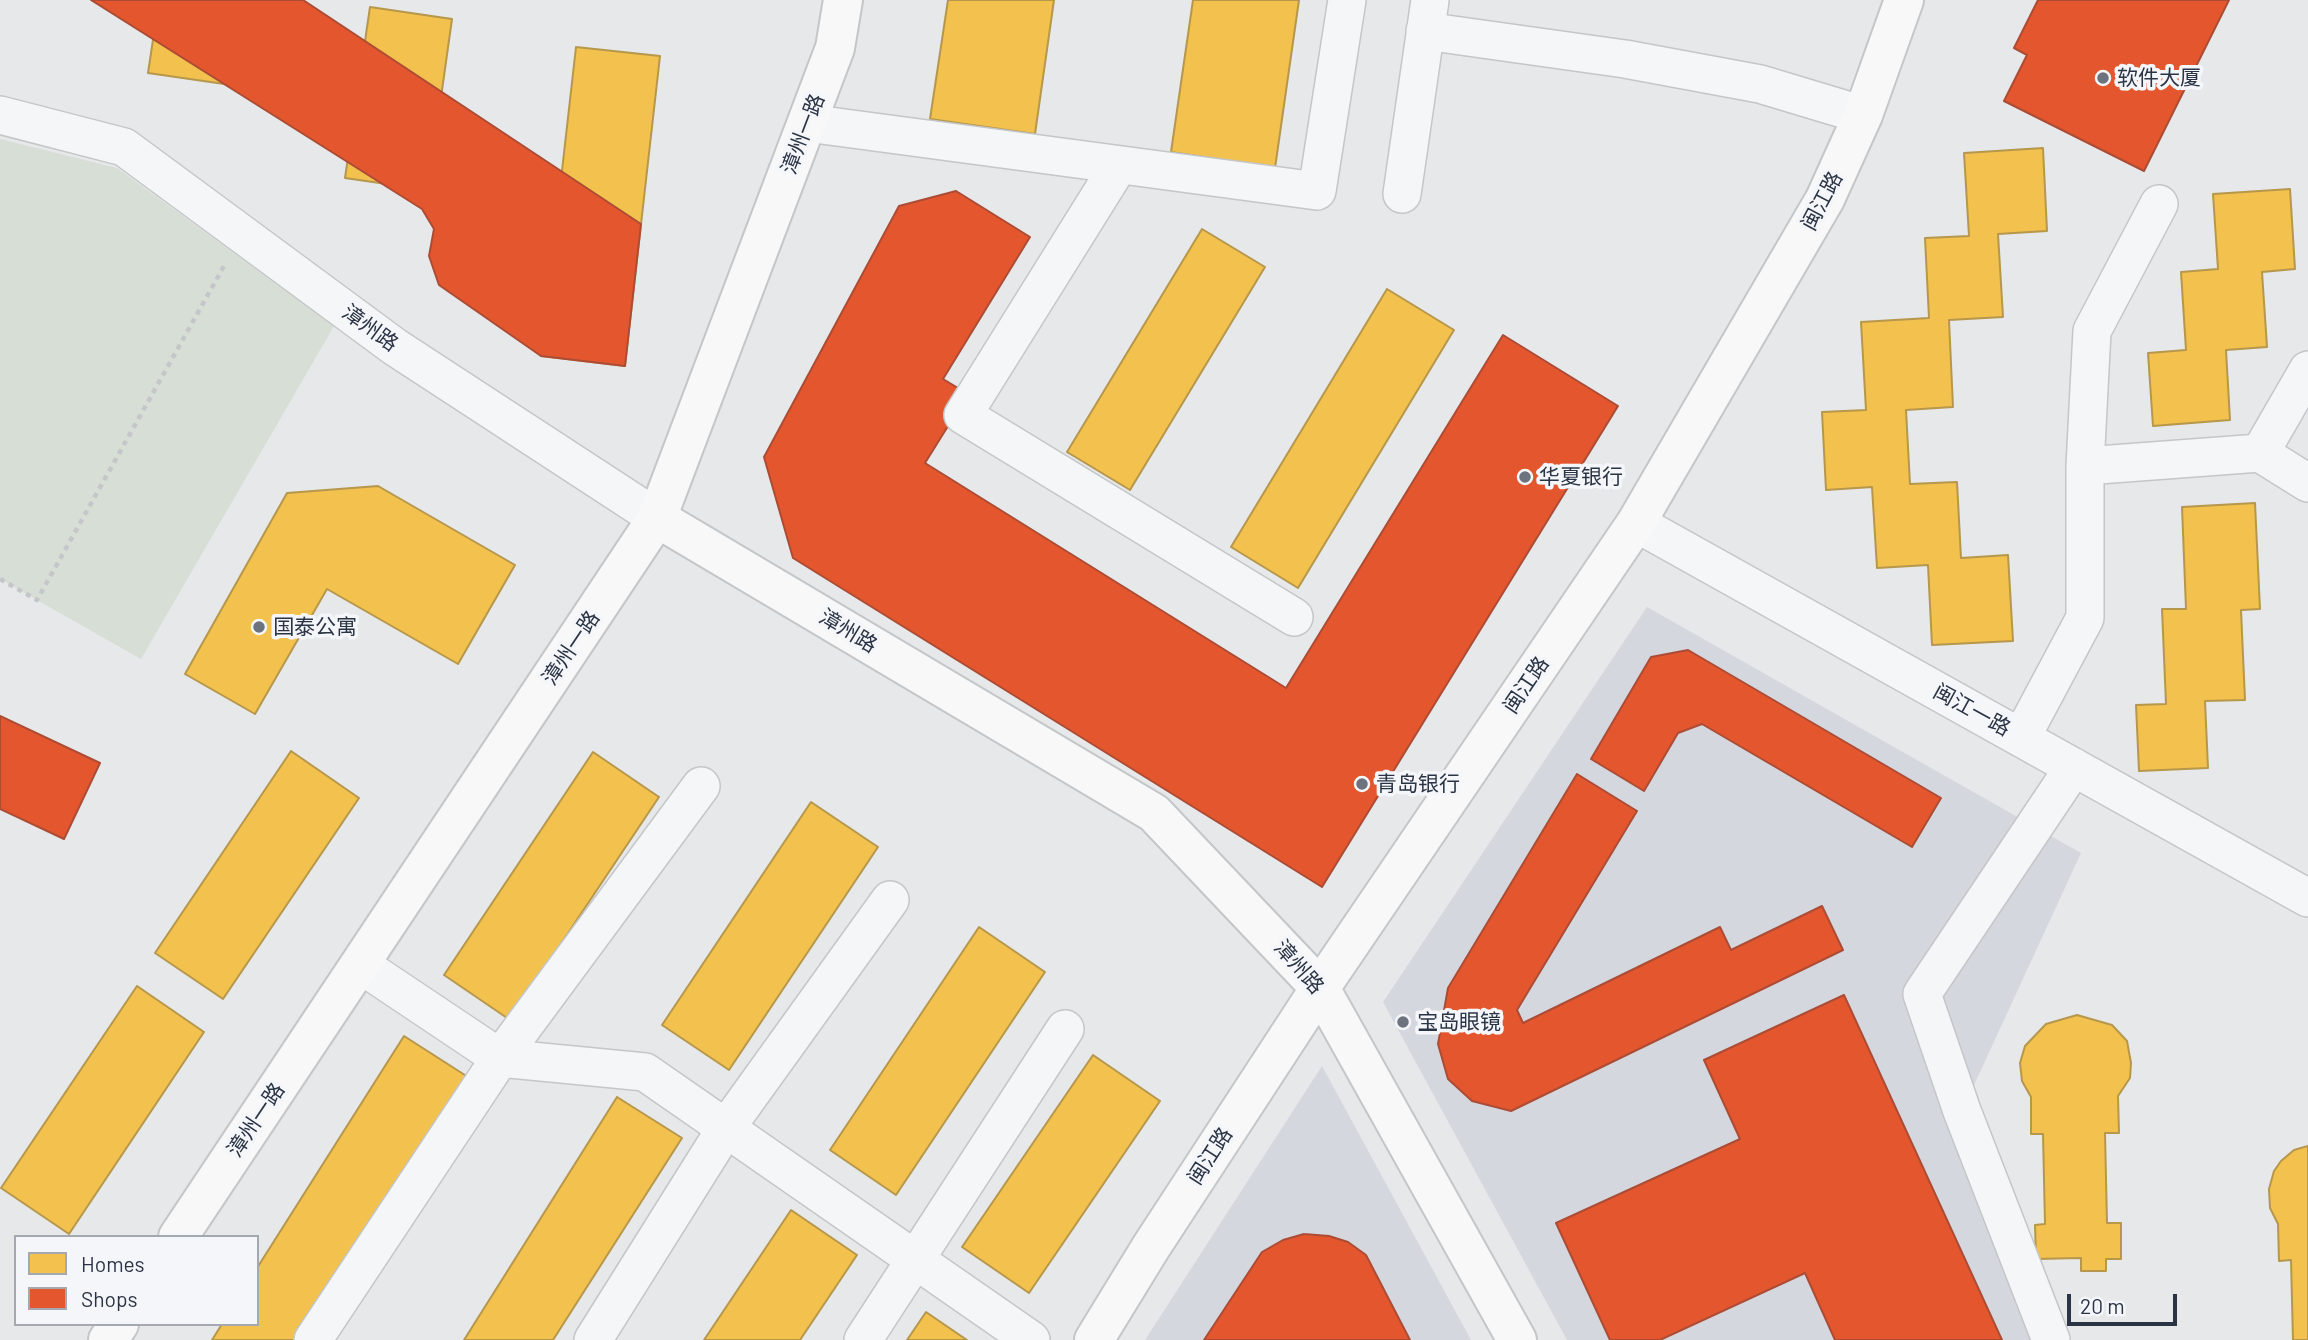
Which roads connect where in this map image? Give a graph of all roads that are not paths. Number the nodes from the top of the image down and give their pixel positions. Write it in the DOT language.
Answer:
graph roads {
  1 [pos="1347,0"];
  2 [pos="1904,0"];
  3 [pos="838,1"];
  4 [pos="1428,16"];
  5 [pos="0,115"];
  6 [pos="1863,115"];
  7 [pos="807,123"];
  8 [pos="1119,165"];
  9 [pos="1402,194"];
  10 [pos="2159,204"];
  11 [pos="2308,370"];
  12 [pos="2260,453"];
  13 [pos="2085,466"];
  14 [pos="2308,483"];
  15 [pos="657,518"];
  16 [pos="1636,523"];
  17 [pos="1294,617"];
  18 [pos="2021,738"];
  19 [pos="2074,767"];
  20 [pos="701,786"];
  21 [pos="2308,898"];
  22 [pos="890,900"];
  23 [pos="361,965"];
  24 [pos="1320,988"];
  25 [pos="1065,1028"];
  26 [pos="500,1058"];
  27 [pos="726,1128"];
  28 [pos="179,1235"];
  29 [pos="916,1261"];
  30 [pos="313,1340"];
  31 [pos="593,1340"];
  32 [pos="863,1340"];
  33 [pos="1031,1340"];
  34 [pos="1094,1340"];
  35 [pos="1517,1340"];
  36 [pos="2051,1340"];
  1 -- 8 [label="street"];
  2 -- 6 [label="street, 闽江路"];
  3 -- 7 [label="street, 漳州一路"];
  4 -- 6 [label="street"];
  4 -- 9 [label="street"];
  5 -- 15 [label="street, 漳州路"];
  6 -- 16 [label="street, 闽江路"];
  7 -- 8 [label="street"];
  7 -- 15 [label="street, 漳州一路"];
  8 -- 17 [label="street"];
  10 -- 13 [label="street"];
  11 -- 12 [label="street"];
  12 -- 13 [label="street"];
  12 -- 14 [label="street"];
  13 -- 18 [label="street"];
  15 -- 23 [label="street, 漳州一路"];
  15 -- 24 [label="street, 漳州路"];
  16 -- 18 [label="street, 闽江一路"];
  16 -- 24 [label="street, 闽江路"];
  18 -- 19 [label="street, 闽江一路"];
  19 -- 21 [label="street, 闽江一路"];
  19 -- 36 [label="street"];
  20 -- 26 [label="street"];
  22 -- 27 [label="street"];
  23 -- 26 [label="street"];
  23 -- 28 [label="street, 漳州一路"];
  24 -- 34 [label="street, 闽江路"];
  24 -- 35 [label="street, 漳州路"];
  25 -- 29 [label="street"];
  26 -- 27 [label="street"];
  26 -- 30 [label="street"];
  27 -- 29 [label="street"];
  27 -- 31 [label="street"];
  29 -- 32 [label="street"];
  29 -- 33 [label="street"];
}
